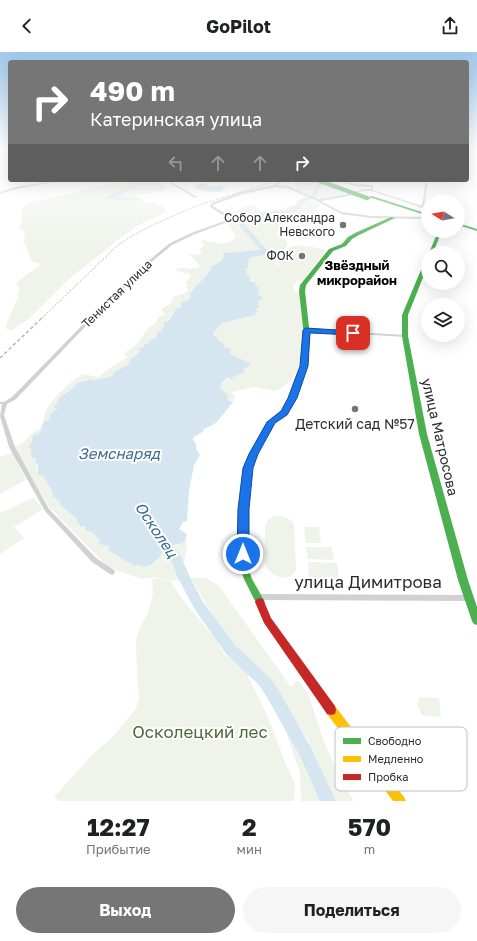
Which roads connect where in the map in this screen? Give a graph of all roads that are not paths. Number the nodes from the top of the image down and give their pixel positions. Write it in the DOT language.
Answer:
graph roads {
  1 [pos="46,183"];
  2 [pos="171,183"];
  3 [pos="279,183"];
  4 [pos="328,183"];
  5 [pos="335,183"];
  6 [pos="348,183"];
  7 [pos="426,183"];
  8 [pos="275,186"];
  9 [pos="0,193"];
  10 [pos="424,194"];
  11 [pos="371,195"];
  12 [pos="196,197"];
  13 [pos="319,200"];
  14 [pos="421,207"];
  15 [pos="421,211"];
  16 [pos="412,212"];
  17 [pos="421,215"];
  18 [pos="403,217"];
  19 [pos="421,217"];
  20 [pos="393,218"];
  21 [pos="465,229"];
  22 [pos="477,232"];
  23 [pos="421,277"];
  24 [pos="306,330"];
  25 [pos="406,336"];
  26 [pos="2,403"];
  27 [pos="112,572"];
  28 [pos="258,597"];
  29 [pos="473,598"];
  30 [pos="477,621"];
  31 [pos="344,727"];
  32 [pos="392,791"];
  33 [pos="400,801"];
  1 -- 9 [label="street"];
  2 -- 12 [label="street"];
  3 -- 8 [label="street"];
  4 -- 11 [label="main road, bridge"];
  5 -- 11 [label="main road, bridge"];
  6 -- 11 [label="street"];
  7 -- 10 [label="street"];
  8 -- 13 [label="street"];
  8 -- 26 [label="street, Тенистая улица"];
  11 -- 13 [label="street"];
  11 -- 14 [label="street"];
  11 -- 16 [label="main road"];
  13 -- 20 [label="street"];
  15 -- 16 [label="street"];
  16 -- 17 [label="main road"];
  16 -- 18 [label="street"];
  18 -- 19 [label="street"];
  18 -- 20 [label="street"];
  20 -- 24 [label="main road"];
  21 -- 22 [label="main road"];
  23 -- 25 [label="main road, улица Матросова"];
  24 -- 25 [label="street"];
  24 -- 28 [label="main road"];
  25 -- 29 [label="main road, улица Матросова"];
  26 -- 27 [label="street"];
  28 -- 29 [label="street, улица Димитрова"];
  28 -- 31 [label="main road"];
  29 -- 30 [label="main road, улица Матросова"];
  32 -- 33 [label="main road"];
}
